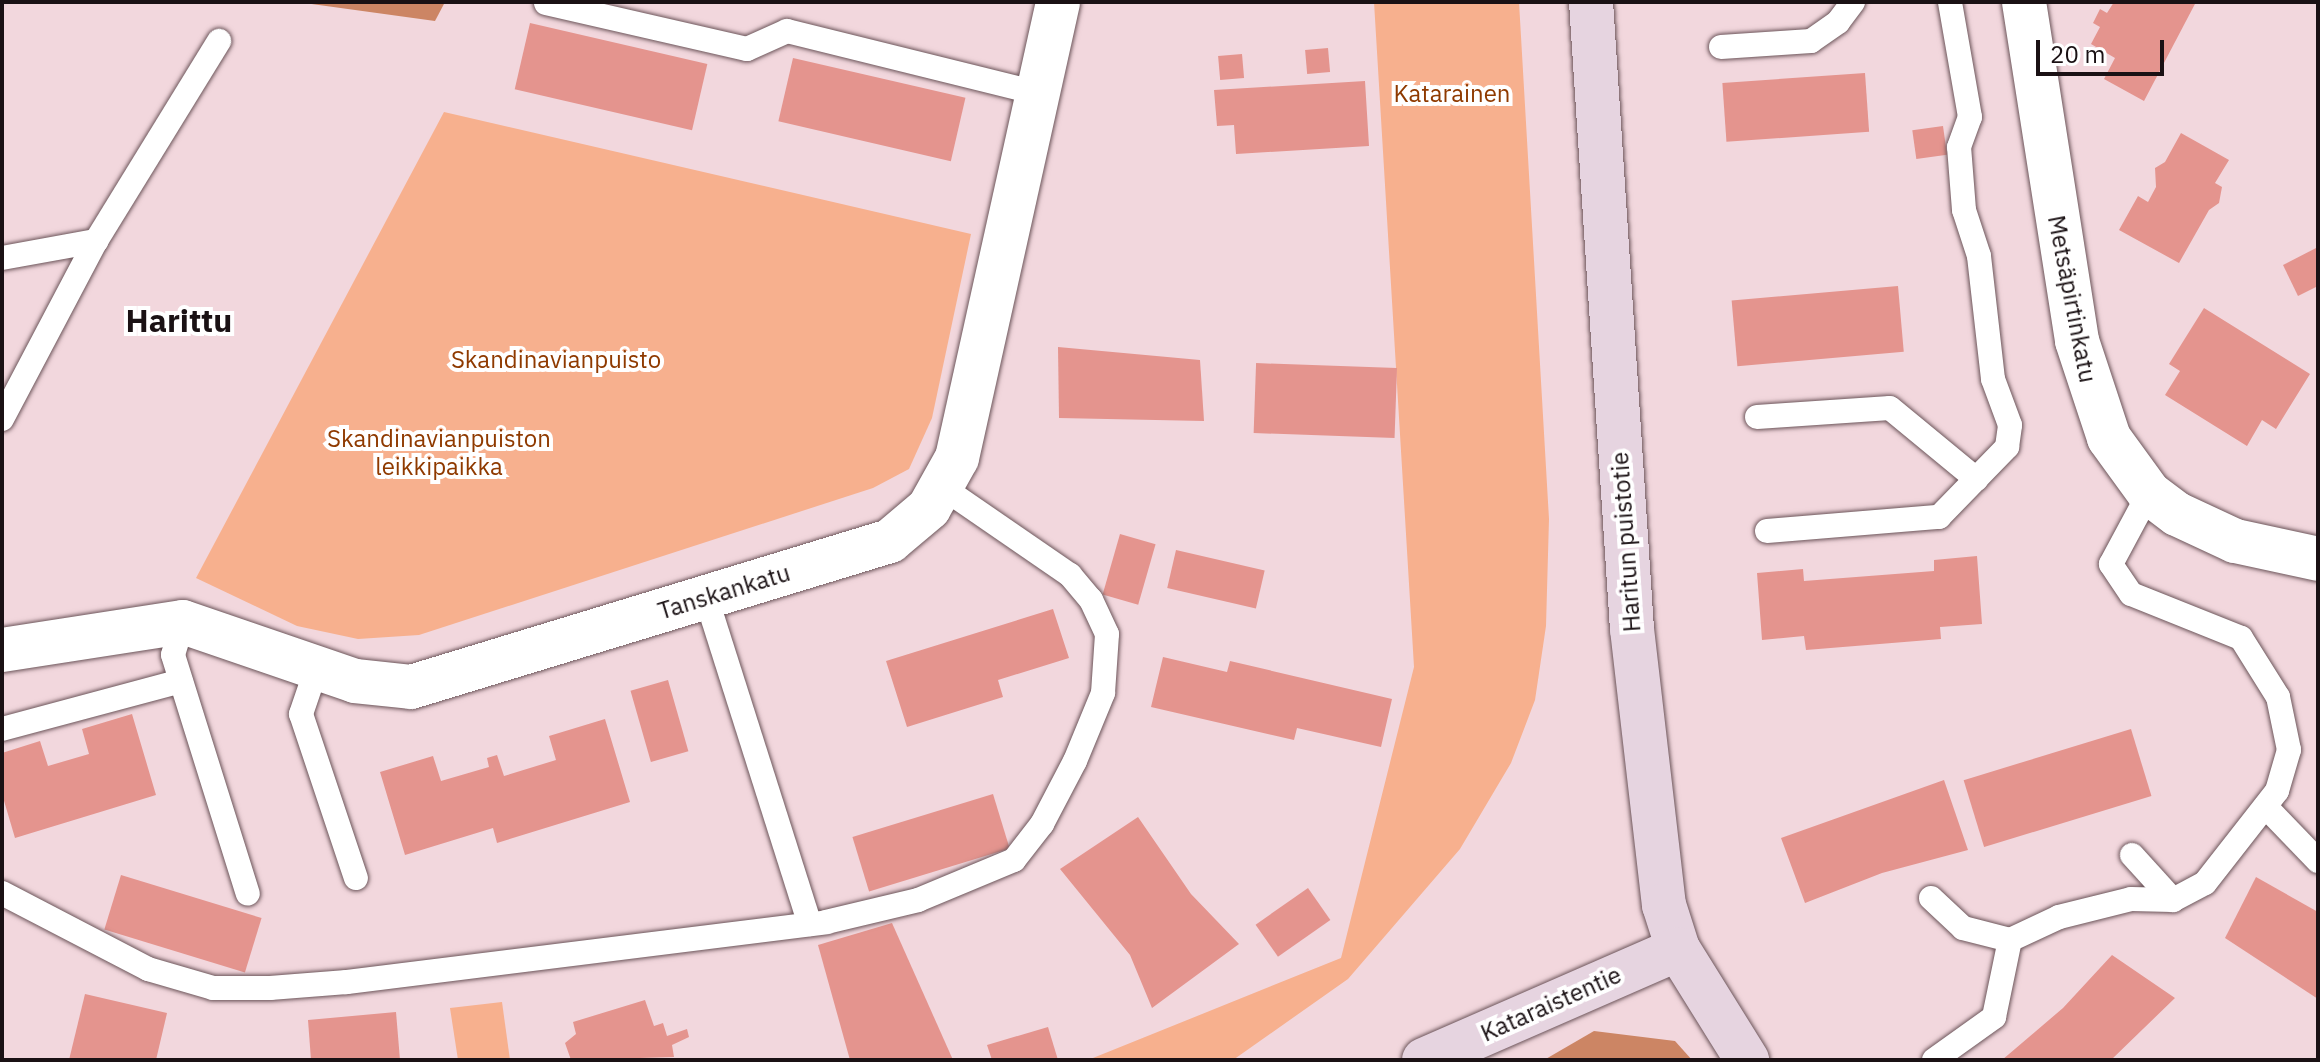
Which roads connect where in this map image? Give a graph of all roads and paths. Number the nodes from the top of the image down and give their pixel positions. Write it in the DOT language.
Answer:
graph roads {
  1 [pos="1591,2"];
  2 [pos="1853,2"];
  3 [pos="1950,2"];
  4 [pos="2024,2"];
  5 [pos="546,3"];
  6 [pos="1050,4"];
  7 [pos="219,41"];
  8 [pos="1721,47"];
  9 [pos="1038,93"];
  10 [pos="96,241"];
  11 [pos="2,258"];
  12 [pos="1757,417"];
  13 [pos="2,419"];
  14 [pos="1976,479"];
  15 [pos="942,487"];
  16 [pos="2149,493"];
  17 [pos="1767,531"];
  18 [pos="2318,559"];
  19 [pos="706,597"];
  20 [pos="183,622"];
  21 [pos="2,650"];
  22 [pos="318,664"];
  23 [pos="181,681"];
  24 [pos="2,729"];
  25 [pos="2266,807"];
  26 [pos="2132,855"];
  27 [pos="2318,861"];
  28 [pos="356,878"];
  29 [pos="2,893"];
  30 [pos="248,894"];
  31 [pos="1931,898"];
  32 [pos="2173,900"];
  33 [pos="810,924"];
  34 [pos="2010,940"];
  35 [pos="1678,949"];
  36 [pos="1424,1060"];
  37 [pos="1747,1060"];
  38 [pos="1934,1060"];
  1 -- 35 [label="street, Haritun puistotie"];
  2 -- 8 [label="lane"];
  3 -- 14 [label="lane"];
  4 -- 16 [label="street, Metsäpirtinkatu"];
  5 -- 9 [label="lane"];
  6 -- 9 [label="street, Tanskankatu"];
  7 -- 10 [label="lane"];
  9 -- 15 [label="street, Tanskankatu"];
  10 -- 11 [label="lane"];
  10 -- 13 [label="lane"];
  12 -- 14 [label="lane"];
  14 -- 17 [label="lane"];
  15 -- 19 [label="street, Tanskankatu"];
  15 -- 33 [label="lane"];
  16 -- 18 [label="street, Metsäpirtinkatu"];
  16 -- 25 [label="lane"];
  19 -- 22 [label="street, Tanskankatu"];
  19 -- 33 [label="lane"];
  20 -- 21 [label="street, Tanskankatu"];
  20 -- 22 [label="street, Tanskankatu"];
  20 -- 23 [label="lane"];
  22 -- 28 [label="lane"];
  23 -- 24 [label="lane"];
  23 -- 30 [label="lane"];
  25 -- 27 [label="lane"];
  25 -- 32 [label="lane"];
  26 -- 32 [label="lane"];
  29 -- 33 [label="lane"];
  31 -- 34 [label="lane"];
  32 -- 34 [label="lane"];
  34 -- 38 [label="lane"];
  35 -- 36 [label="street, Kataraistentie"];
  35 -- 37 [label="street, Haritun puistotie"];
}
